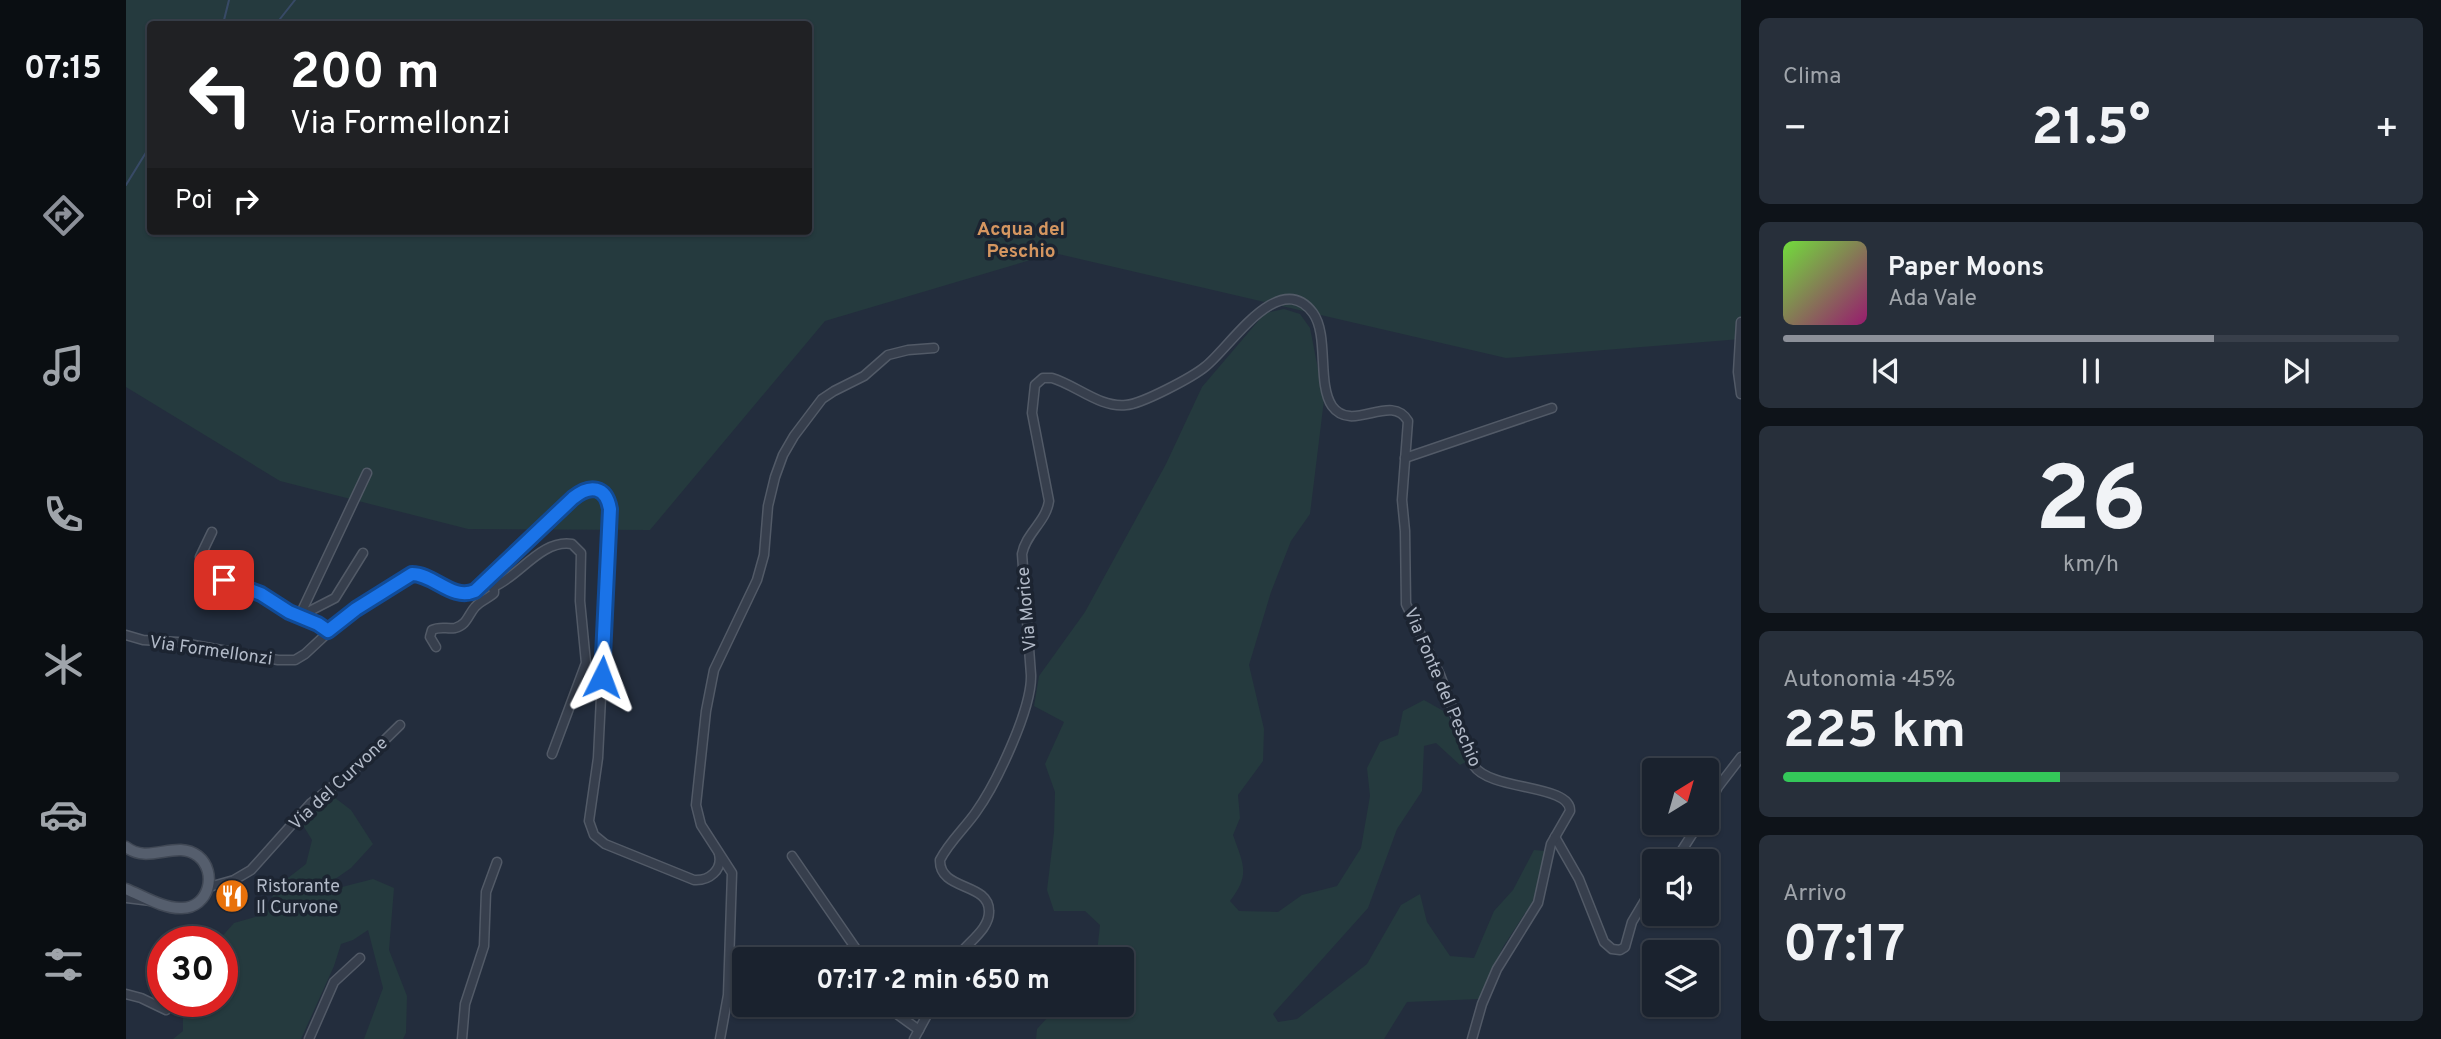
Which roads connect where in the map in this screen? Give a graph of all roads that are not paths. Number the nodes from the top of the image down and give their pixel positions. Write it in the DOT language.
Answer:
graph roads {
  1 [pos="1294,299"];
  2 [pos="1741,321"];
  3 [pos="934,348"];
  4 [pos="1741,394"];
  5 [pos="1552,408"];
  6 [pos="1405,458"];
  7 [pos="367,473"];
  8 [pos="212,531"];
  9 [pos="363,553"];
  10 [pos="493,587"];
  11 [pos="449,589"];
  12 [pos="299,617"];
  13 [pos="328,631"];
  14 [pos="126,635"];
  15 [pos="436,647"];
  16 [pos="400,725"];
  17 [pos="552,754"];
  18 [pos="1741,757"];
  19 [pos="1719,787"];
  20 [pos="1555,837"];
  21 [pos="126,847"];
  22 [pos="719,853"];
  23 [pos="792,856"];
  24 [pos="497,862"];
  25 [pos="209,887"];
  26 [pos="126,889"];
  27 [pos="126,898"];
  28 [pos="153,900"];
  29 [pos="1642,904"];
  30 [pos="855,947"];
  31 [pos="966,947"];
  32 [pos="360,958"];
  33 [pos="126,994"];
  34 [pos="147,1001"];
  35 [pos="901,1017"];
  36 [pos="926,1017"];
  37 [pos="919,1030"];
  38 [pos="309,1039"];
  39 [pos="462,1039"];
  40 [pos="720,1039"];
  41 [pos="914,1039"];
  42 [pos="1472,1039"];
  1 -- 6 [label="street, Via Fonte del Peschio"];
  1 -- 31 [label="street, Via Morice"];
  2 -- 4 [label="street"];
  3 -- 22 [label="street"];
  5 -- 6 [label="street"];
  6 -- 20 [label="street, Via Fonte del Peschio"];
  7 -- 12 [label="street"];
  8 -- 12 [label="street"];
  9 -- 12 [label="street"];
  10 -- 11 [label="street"];
  10 -- 15 [label="street"];
  10 -- 17 [label="street"];
  11 -- 13 [label="street, Via Formellonzi"];
  11 -- 22 [label="street, Via Formellonzi"];
  12 -- 13 [label="street"];
  13 -- 14 [label="street, Via Formellonzi"];
  16 -- 25 [label="street, Via del Curvone"];
  18 -- 19 [label="street"];
  20 -- 29 [label="street"];
  20 -- 42 [label="street"];
  21 -- 25 [label="main road"];
  22 -- 40 [label="street"];
  23 -- 30 [label="street"];
  24 -- 39 [label="street"];
  25 -- 28 [label="main road"];
  26 -- 28 [label="main road"];
  27 -- 28 [label="street"];
  32 -- 38 [label="street"];
  33 -- 34 [label="street"];
  35 -- 37 [label="street"];
  36 -- 37 [label="street"];
  37 -- 41 [label="street"];
}
